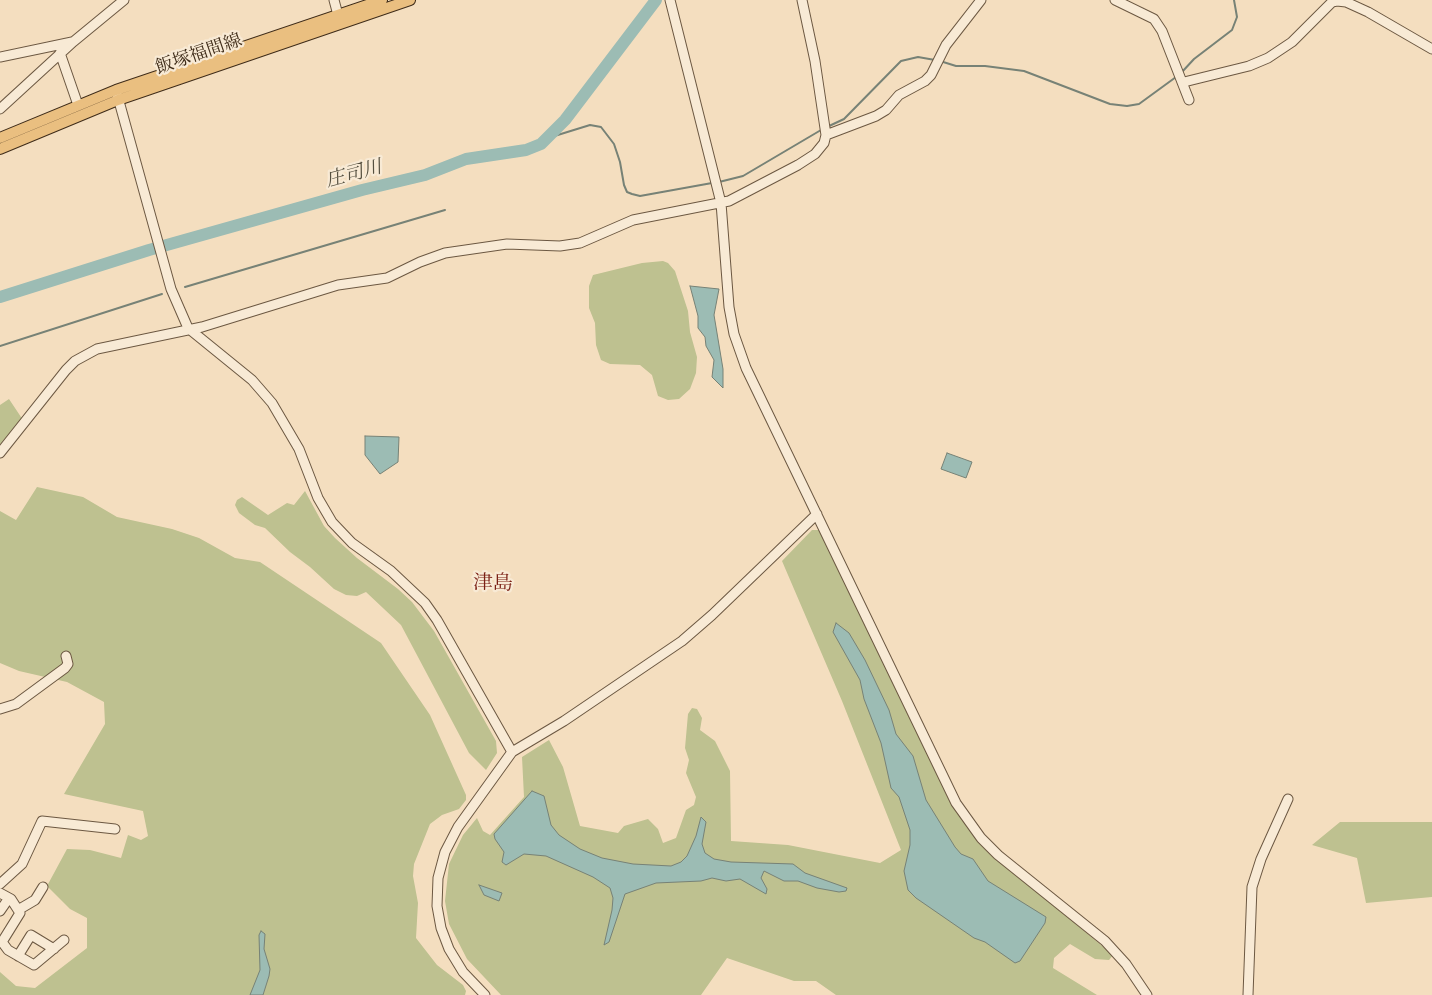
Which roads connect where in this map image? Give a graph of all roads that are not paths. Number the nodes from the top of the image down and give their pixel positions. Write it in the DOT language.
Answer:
graph roads {
  1 [pos="124,0"];
  2 [pos="334,0"];
  3 [pos="382,0"];
  4 [pos="410,0"];
  5 [pos="670,0"];
  6 [pos="802,0"];
  7 [pos="981,0"];
  8 [pos="1115,0"];
  9 [pos="338,15"];
  10 [pos="73,42"];
  11 [pos="1432,49"];
  12 [pos="60,53"];
  13 [pos="0,57"];
  14 [pos="1184,82"];
  15 [pos="117,95"];
  16 [pos="1189,100"];
  17 [pos="78,105"];
  18 [pos="0,109"];
  19 [pos="826,135"];
  20 [pos="0,138"];
  21 [pos="0,149"];
  22 [pos="721,203"];
  23 [pos="188,328"];
  24 [pos="0,453"];
  25 [pos="817,514"];
  26 [pos="66,656"];
  27 [pos="0,709"];
  28 [pos="510,755"];
  29 [pos="1288,799"];
  30 [pos="115,829"];
  31 [pos="0,884"];
  32 [pos="43,887"];
  33 [pos="0,893"];
  34 [pos="9,898"];
  35 [pos="18,910"];
  36 [pos="0,911"];
  37 [pos="64,940"];
  38 [pos="54,949"];
  39 [pos="18,956"];
  40 [pos="485,995"];
  41 [pos="1147,995"];
  42 [pos="1248,995"];
  1 -- 10 [label="street"];
  2 -- 9 [label="street"];
  3 -- 9 [label="main road, 飯塚福間線"];
  4 -- 15 [label="main road, 飯塚福間線"];
  5 -- 22 [label="street"];
  6 -- 19 [label="street"];
  7 -- 19 [label="street"];
  8 -- 14 [label="street"];
  9 -- 15 [label="main road, 飯塚福間線"];
  10 -- 12 [label="street"];
  10 -- 13 [label="street"];
  11 -- 14 [label="street"];
  12 -- 17 [label="street"];
  12 -- 18 [label="street"];
  14 -- 16 [label="street"];
  15 -- 17 [label="main road, 飯塚福間線"];
  15 -- 21 [label="main road, 飯塚福間線"];
  15 -- 23 [label="street"];
  17 -- 20 [label="main road, 飯塚福間線"];
  19 -- 22 [label="street"];
  22 -- 23 [label="street"];
  22 -- 25 [label="street"];
  23 -- 24 [label="street"];
  23 -- 28 [label="street"];
  25 -- 28 [label="street"];
  25 -- 41 [label="street"];
  26 -- 27 [label="street"];
  28 -- 40 [label="street"];
  29 -- 42 [label="street"];
  30 -- 31 [label="street"];
  32 -- 35 [label="street"];
  33 -- 34 [label="street"];
  34 -- 35 [label="street"];
  34 -- 36 [label="street"];
  35 -- 39 [label="street"];
  37 -- 38 [label="street"];
  38 -- 39 [label="street"];
  38 -- 39 [label="street"];
}
